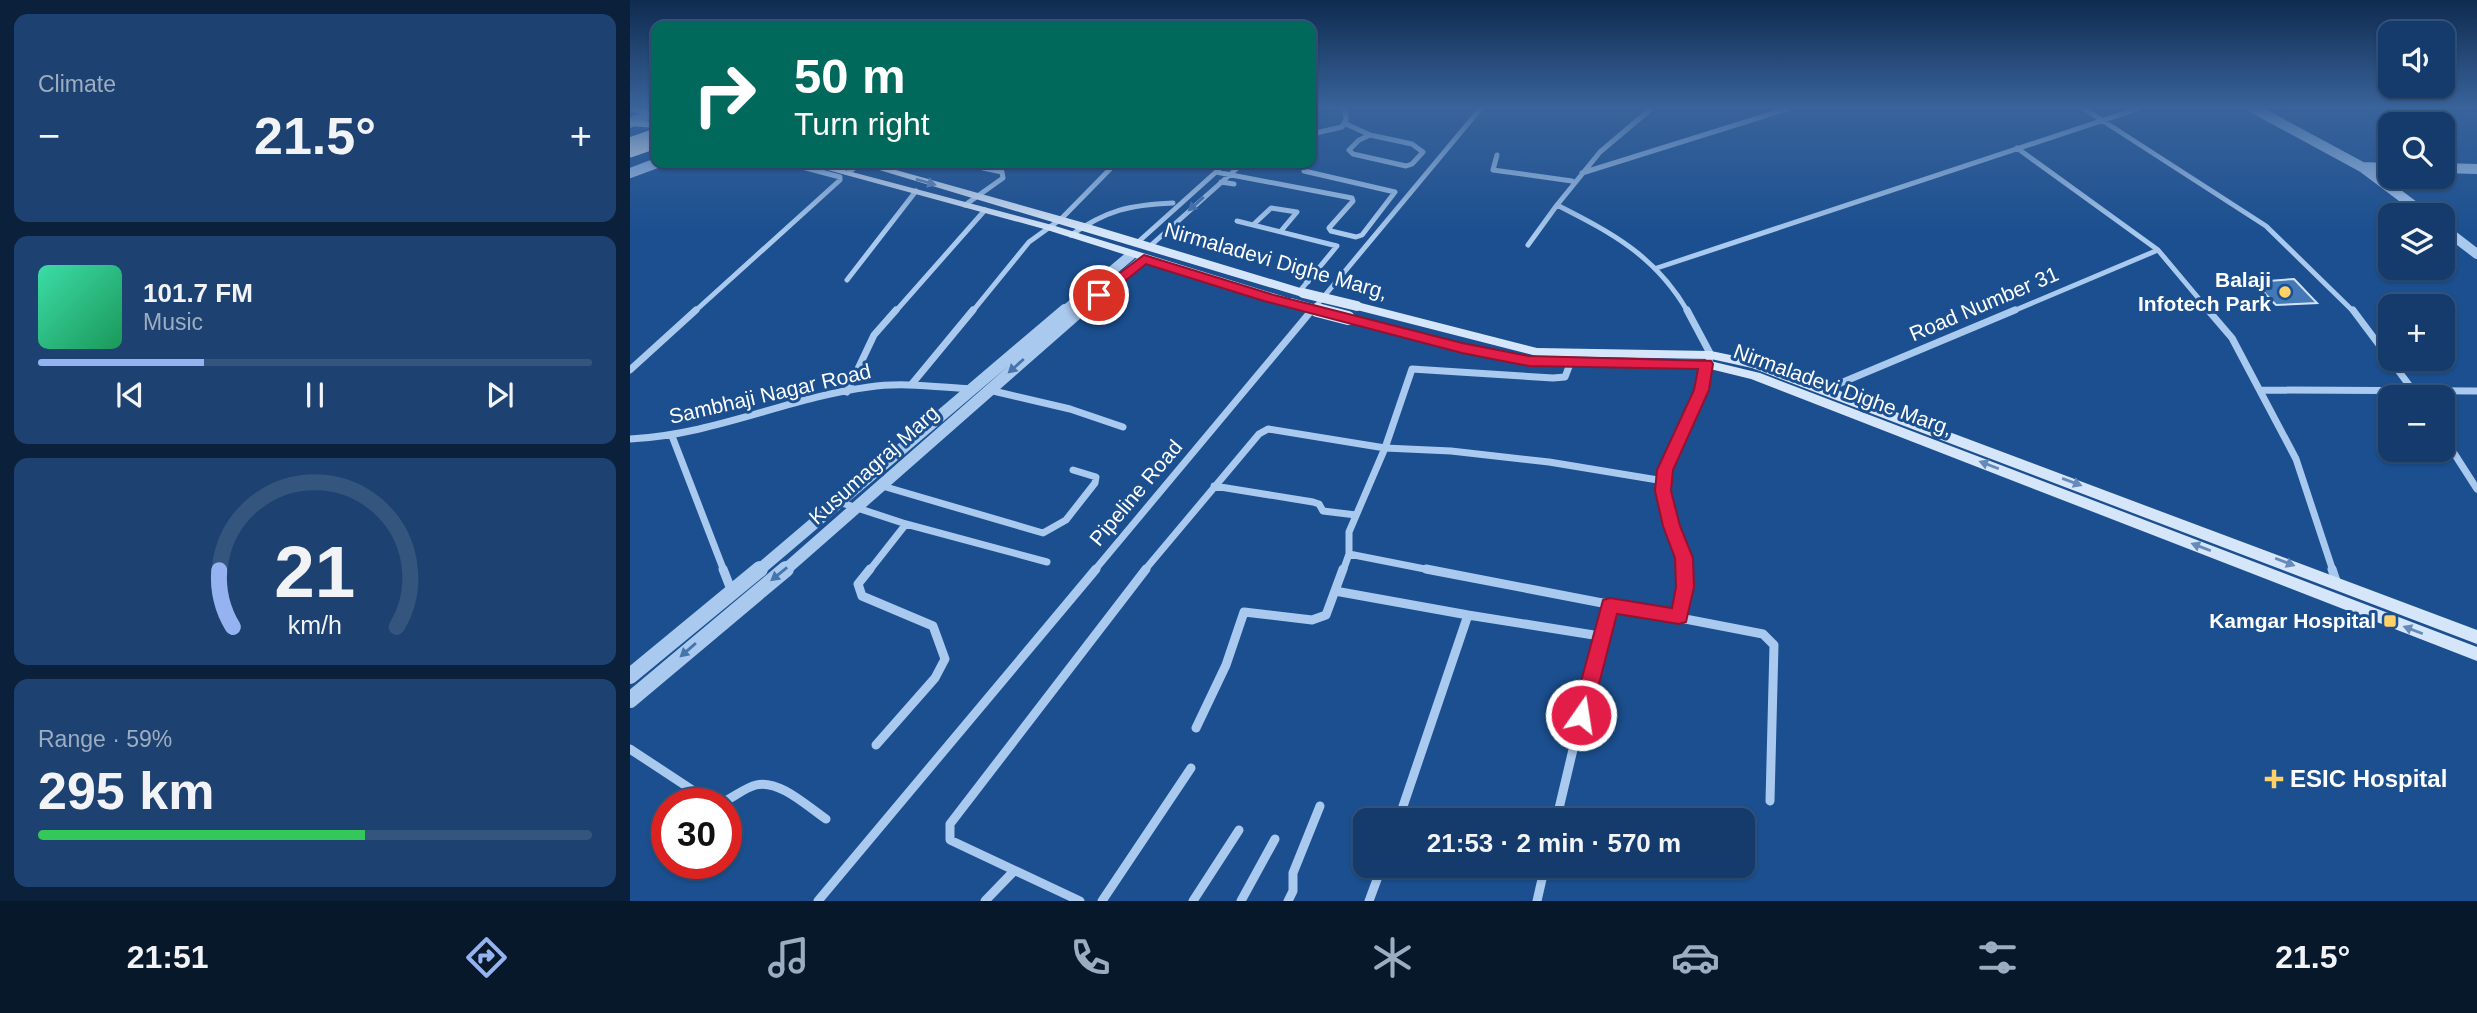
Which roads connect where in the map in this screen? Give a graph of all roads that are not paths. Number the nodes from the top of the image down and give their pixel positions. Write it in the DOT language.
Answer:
graph roads {
  1 [pos="650,150"];
  2 [pos="1349,150"];
  3 [pos="1421,150"];
  4 [pos="1446,150"];
  5 [pos="1603,150"];
  6 [pos="1655,150"];
  7 [pos="2014,150"];
  8 [pos="2018,150"];
  9 [pos="2151,150"];
  10 [pos="2331,150"];
  11 [pos="1497,155"];
  12 [pos="630,157"];
  13 [pos="651,165"];
  14 [pos="2362,167"];
  15 [pos="806,168"];
  16 [pos="830,168"];
  17 [pos="854,168"];
  18 [pos="878,168"];
  19 [pos="983,168"];
  20 [pos="1110,168"];
  21 [pos="1220,168"];
  22 [pos="1237,168"];
  23 [pos="2378,168"];
  24 [pos="2455,168"];
  25 [pos="2477,169"];
  26 [pos="1304,171"];
  27 [pos="849,172"];
  28 [pos="1216,172"];
  29 [pos="630,173"];
  30 [pos="1582,173"];
  31 [pos="1225,178"];
  32 [pos="1572,181"];
  33 [pos="1235,182"];
  34 [pos="916,191"];
  35 [pos="978,197"];
  36 [pos="1172,202"];
  37 [pos="2410,203"];
  38 [pos="965,205"];
  39 [pos="1558,205"];
  40 [pos="985,210"];
  41 [pos="1061,219"];
  42 [pos="1237,220"];
  43 [pos="1254,225"];
  44 [pos="1084,226"];
  45 [pos="1048,228"];
  46 [pos="1281,231"];
  47 [pos="1071,235"];
  48 [pos="2455,237"];
  49 [pos="1143,245"];
  50 [pos="1528,245"];
  51 [pos="2158,250"];
  52 [pos="2477,254"];
  53 [pos="1131,255"];
  54 [pos="1144,259"];
  55 [pos="1657,268"];
  56 [pos="1304,270"];
  57 [pos="847,280"];
  58 [pos="1280,286"];
  59 [pos="1303,289"];
  60 [pos="1269,298"];
  61 [pos="1418,322"];
  62 [pos="1408,334"];
  63 [pos="1709,360"];
  64 [pos="1570,364"];
  65 [pos="630,370"];
  66 [pos="911,385"];
  67 [pos="2409,385"];
  68 [pos="971,389"];
  69 [pos="989,390"];
  70 [pos="1824,390"];
  71 [pos="2260,390"];
  72 [pos="2477,391"];
  73 [pos="2455,392"];
  74 [pos="847,393"];
  75 [pos="2378,393"];
  76 [pos="1124,427"];
  77 [pos="673,436"];
  78 [pos="630,439"];
  79 [pos="1385,448"];
  80 [pos="2455,455"];
  81 [pos="1073,470"];
  82 [pos="866,480"];
  83 [pos="1664,481"];
  84 [pos="882,486"];
  85 [pos="1214,486"];
  86 [pos="2477,489"];
  87 [pos="839,502"];
  88 [pos="856,509"];
  89 [pos="1356,515"];
  90 [pos="906,524"];
  91 [pos="1349,555"];
  92 [pos="1047,562"];
  93 [pos="2336,581"];
  94 [pos="1335,591"];
  95 [pos="736,600"];
  96 [pos="1610,605"];
  97 [pos="1468,615"];
  98 [pos="1679,616"];
  99 [pos="1600,636"];
  100 [pos="2477,637"];
  101 [pos="2477,654"];
  102 [pos="630,676"];
  103 [pos="630,700"];
  104 [pos="1196,728"];
  105 [pos="876,745"];
  106 [pos="630,749"];
  107 [pos="1191,768"];
  108 [pos="689,788"];
  109 [pos="742,793"];
  110 [pos="1770,801"];
  111 [pos="1320,806"];
  112 [pos="1402,808"];
  113 [pos="1559,808"];
  114 [pos="827,819"];
  115 [pos="1239,830"];
  116 [pos="1275,839"];
  117 [pos="1014,871"];
  118 [pos="1378,878"];
  119 [pos="1542,878"];
  120 [pos="818,901"];
  121 [pos="985,901"];
  122 [pos="1080,901"];
  123 [pos="1102,901"];
  124 [pos="1193,901"];
  125 [pos="1241,901"];
  126 [pos="1288,901"];
  127 [pos="1369,901"];
  128 [pos="1537,901"];
  1 -- 12 [label="highway"];
  2 -- 3 [label="street"];
  4 -- 120 [label="street, Pipeline Road"];
  5 -- 30 [label="street"];
  6 -- 30 [label="street"];
  7 -- 55 [label="street"];
  8 -- 51 [label="street"];
  9 -- 67 [label="street"];
  10 -- 14 [label="street"];
  11 -- 32 [label="street"];
  13 -- 29 [label="street"];
  14 -- 23 [label="street"];
  14 -- 37 [label="street"];
  15 -- 65 [label="street"];
  16 -- 27 [label="main road, Nirmaladevi Dighe Marg,"];
  17 -- 27 [label="street"];
  18 -- 35 [label="main road, Nirmaladevi Dighe Marg,, one-way"];
  19 -- 35 [label="street"];
  20 -- 41 [label="street"];
  21 -- 28 [label="street"];
  22 -- 31 [label="street"];
  24 -- 25 [label="street"];
  26 -- 31 [label="street"];
  27 -- 34 [label="main road, Nirmaladevi Dighe Marg,"];
  28 -- 31 [label="street"];
  28 -- 49 [label="street"];
  30 -- 32 [label="street"];
  31 -- 33 [label="street"];
  31 -- 49 [label="street, one-way"];
  32 -- 39 [label="street"];
  34 -- 38 [label="main road, Nirmaladevi Dighe Marg,"];
  34 -- 57 [label="street"];
  35 -- 38 [label="street"];
  35 -- 41 [label="main road, Nirmaladevi Dighe Marg,"];
  36 -- 44 [label="street"];
  38 -- 40 [label="main road, Nirmaladevi Dighe Marg,"];
  39 -- 50 [label="street"];
  39 -- 55 [label="street"];
  40 -- 45 [label="main road, Nirmaladevi Dighe Marg,"];
  40 -- 74 [label="street"];
  41 -- 44 [label="main road, Nirmaladevi Dighe Marg,"];
  41 -- 45 [label="street"];
  42 -- 43 [label="street"];
  43 -- 46 [label="street"];
  43 -- 46 [label="street"];
  44 -- 47 [label="street"];
  44 -- 49 [label="main road, Nirmaladevi Dighe Marg,"];
  45 -- 47 [label="main road, Nirmaladevi Dighe Marg,"];
  45 -- 66 [label="street"];
  46 -- 59 [label="street"];
  47 -- 53 [label="main road, Nirmaladevi Dighe Marg,"];
  48 -- 52 [label="street"];
  49 -- 58 [label="main road, Nirmaladevi Dighe Marg,"];
  51 -- 70 [label="street, Road Number 31"];
  51 -- 71 [label="street"];
  53 -- 54 [label="main road, Nirmaladevi Dighe Marg,"];
  53 -- 68 [label="street, Kusumagraj Marg"];
  54 -- 60 [label="main road, Nirmaladevi Dighe Marg,"];
  54 -- 69 [label="street, Kusumagraj Marg, one-way"];
  55 -- 63 [label="street"];
  56 -- 59 [label="street"];
  58 -- 59 [label="main road, Nirmaladevi Dighe Marg,"];
  58 -- 60 [label="main road"];
  59 -- 61 [label="main road, Nirmaladevi Dighe Marg,, bridge"];
  60 -- 62 [label="main road, Nirmaladevi Dighe Marg,, bridge"];
  61 -- 62 [label="main road"];
  61 -- 63 [label="main road, Nirmaladevi Dighe Marg,"];
  62 -- 64 [label="main road, Nirmaladevi Dighe Marg,"];
  63 -- 64 [label="main road, Nirmaladevi Dighe Marg,"];
  63 -- 70 [label="main road, Nirmaladevi Dighe Marg,"];
  63 -- 83 [label="street"];
  101 -- 63 [label="main road, Nirmaladevi Dighe Marg,, one-way"];
  64 -- 79 [label="street"];
  66 -- 68 [label="street, Sambhaji Nagar Road"];
  66 -- 74 [label="street, Sambhaji Nagar Road"];
  68 -- 69 [label="street, Sambhaji Nagar Road"];
  68 -- 82 [label="street, Kusumagraj Marg"];
  69 -- 76 [label="street, Sambhaji Nagar Road"];
  69 -- 84 [label="street, Kusumagraj Marg"];
  70 -- 93 [label="main road, Nirmaladevi Dighe Marg,, one-way"];
  71 -- 75 [label="street"];
  71 -- 93 [label="street"];
  72 -- 73 [label="street"];
  74 -- 77 [label="street, Sambhaji Nagar Road"];
  77 -- 78 [label="street, Sambhaji Nagar Road"];
  77 -- 95 [label="street"];
  79 -- 83 [label="street"];
  79 -- 85 [label="street"];
  79 -- 89 [label="street"];
  80 -- 86 [label="street"];
  81 -- 84 [label="street"];
  82 -- 84 [label="street"];
  82 -- 87 [label="street, Kusumagraj Marg"];
  83 -- 98 [label="street"];
  84 -- 88 [label="street, Kusumagraj Marg"];
  85 -- 89 [label="street"];
  85 -- 117 [label="street"];
  87 -- 88 [label="street"];
  87 -- 95 [label="street, Kusumagraj Marg"];
  88 -- 90 [label="street"];
  88 -- 95 [label="street, Kusumagraj Marg, one-way"];
  89 -- 91 [label="street"];
  90 -- 92 [label="street"];
  90 -- 105 [label="street"];
  91 -- 94 [label="street"];
  91 -- 96 [label="street"];
  93 -- 100 [label="main road, Nirmaladevi Dighe Marg,"];
  94 -- 97 [label="street"];
  94 -- 104 [label="street"];
  95 -- 102 [label="street, Kusumagraj Marg"];
  95 -- 103 [label="street, Kusumagraj Marg, one-way"];
  96 -- 98 [label="street"];
  96 -- 99 [label="street"];
  97 -- 99 [label="street"];
  97 -- 112 [label="street"];
  98 -- 110 [label="street"];
  99 -- 113 [label="street"];
  106 -- 108 [label="street"];
  107 -- 123 [label="street"];
  109 -- 114 [label="street"];
  111 -- 126 [label="street"];
  115 -- 124 [label="street"];
  116 -- 125 [label="street"];
  117 -- 121 [label="street"];
  117 -- 122 [label="street"];
  118 -- 127 [label="street"];
  119 -- 128 [label="street"];
}
